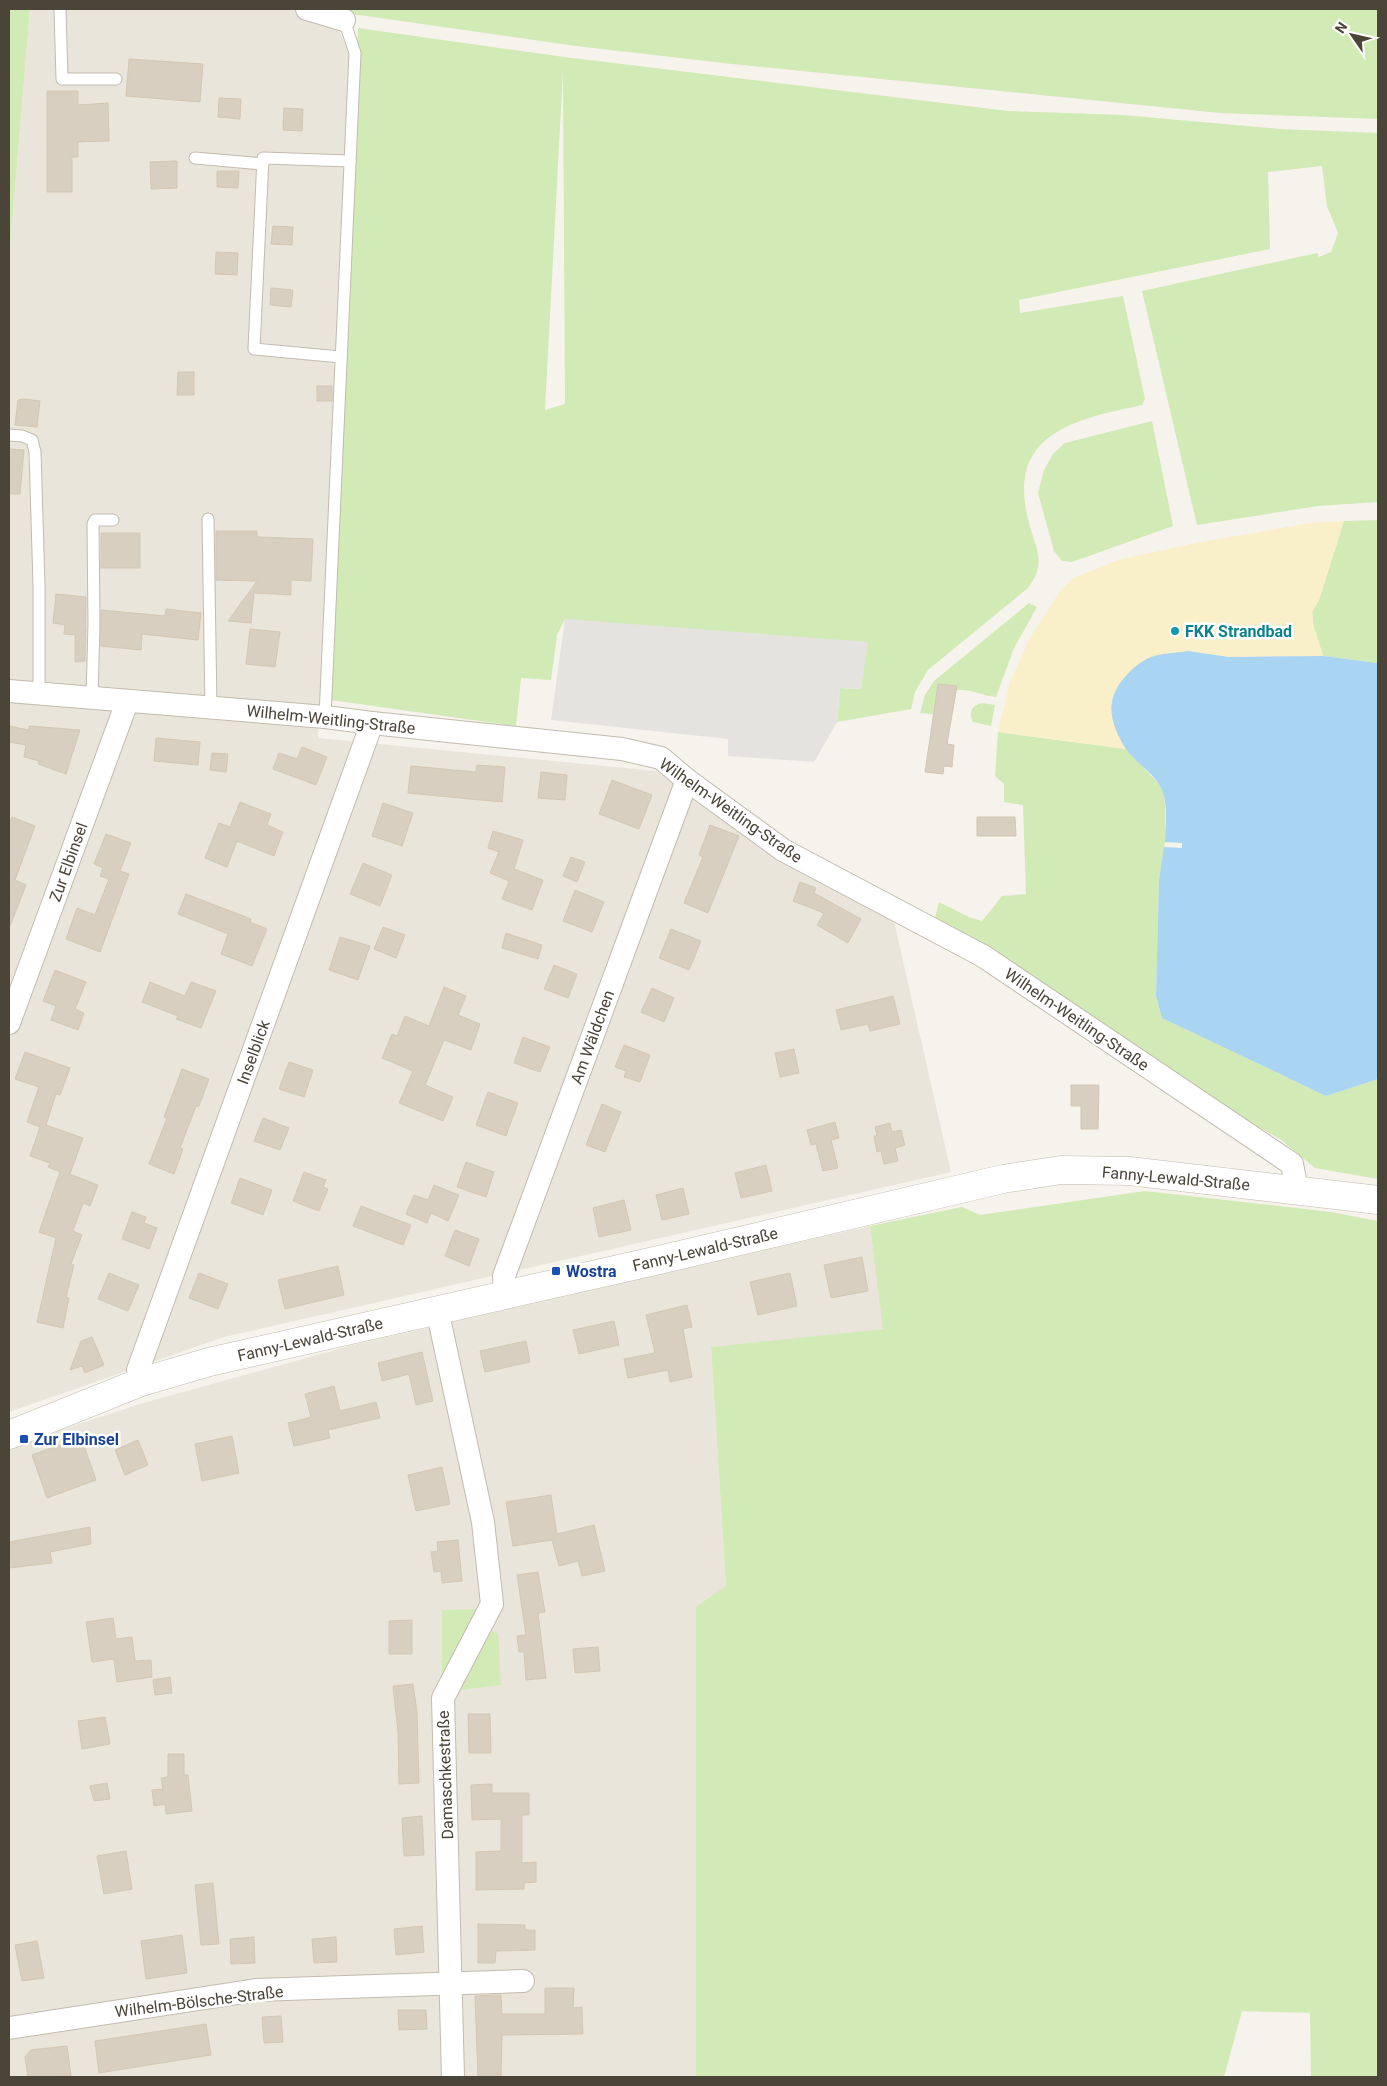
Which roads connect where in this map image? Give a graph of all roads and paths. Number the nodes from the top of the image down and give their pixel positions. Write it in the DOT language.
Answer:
graph roads {
  1 [pos="60,9"];
  2 [pos="307,9"];
  3 [pos="344,20"];
  4 [pos="116,79"];
  5 [pos="195,158"];
  6 [pos="350,161"];
  7 [pos="262,164"];
  8 [pos="341,357"];
  9 [pos="9,435"];
  10 [pos="208,519"];
  11 [pos="112,520"];
  12 [pos="9,691"];
  13 [pos="39,694"];
  14 [pos="92,699"];
  15 [pos="127,702"];
  16 [pos="211,708"];
  17 [pos="325,717"];
  18 [pos="372,723"];
  19 [pos="687,780"];
  20 [pos="9,1023"];
  21 [pos="1297,1190"];
  22 [pos="1378,1200"];
  23 [pos="505,1294"];
  24 [pos="437,1309"];
  25 [pos="141,1382"];
  26 [pos="9,1434"];
  27 [pos="523,1981"];
  28 [pos="451,1983"];
  29 [pos="9,2028"];
  30 [pos="453,2077"];
  1 -- 4 [label="lane"];
  2 -- 3 [label="street"];
  3 -- 6 [label="lane"];
  5 -- 7 [label="lane"];
  6 -- 7 [label="lane"];
  6 -- 8 [label="lane"];
  7 -- 8 [label="lane"];
  8 -- 17 [label="lane"];
  9 -- 13 [label="lane"];
  10 -- 16 [label="lane"];
  11 -- 14 [label="lane"];
  12 -- 13 [label="street, Wilhelm-Weitling-Straße"];
  13 -- 14 [label="street, Wilhelm-Weitling-Straße"];
  14 -- 15 [label="street, Wilhelm-Weitling-Straße"];
  15 -- 16 [label="street, Wilhelm-Weitling-Straße"];
  15 -- 20 [label="street, Zur Elbinsel"];
  16 -- 17 [label="street, Wilhelm-Weitling-Straße"];
  17 -- 18 [label="street, Wilhelm-Weitling-Straße"];
  18 -- 19 [label="street, Wilhelm-Weitling-Straße"];
  18 -- 25 [label="street, Inselblick"];
  19 -- 21 [label="street, Wilhelm-Weitling-Straße"];
  19 -- 23 [label="street, Am Wäldchen"];
  21 -- 22 [label="street"];
  21 -- 23 [label="street, Fanny-Lewald-Straße"];
  23 -- 24 [label="street, Fanny-Lewald-Straße"];
  24 -- 25 [label="street, Fanny-Lewald-Straße"];
  24 -- 28 [label="street, Damaschkestraße"];
  25 -- 26 [label="street, Fanny-Lewald-Straße"];
  27 -- 28 [label="street, Wilhelm-Bölsche-Straße"];
  28 -- 29 [label="street, Wilhelm-Bölsche-Straße"];
  28 -- 30 [label="street, Damaschkestraße"];
}
